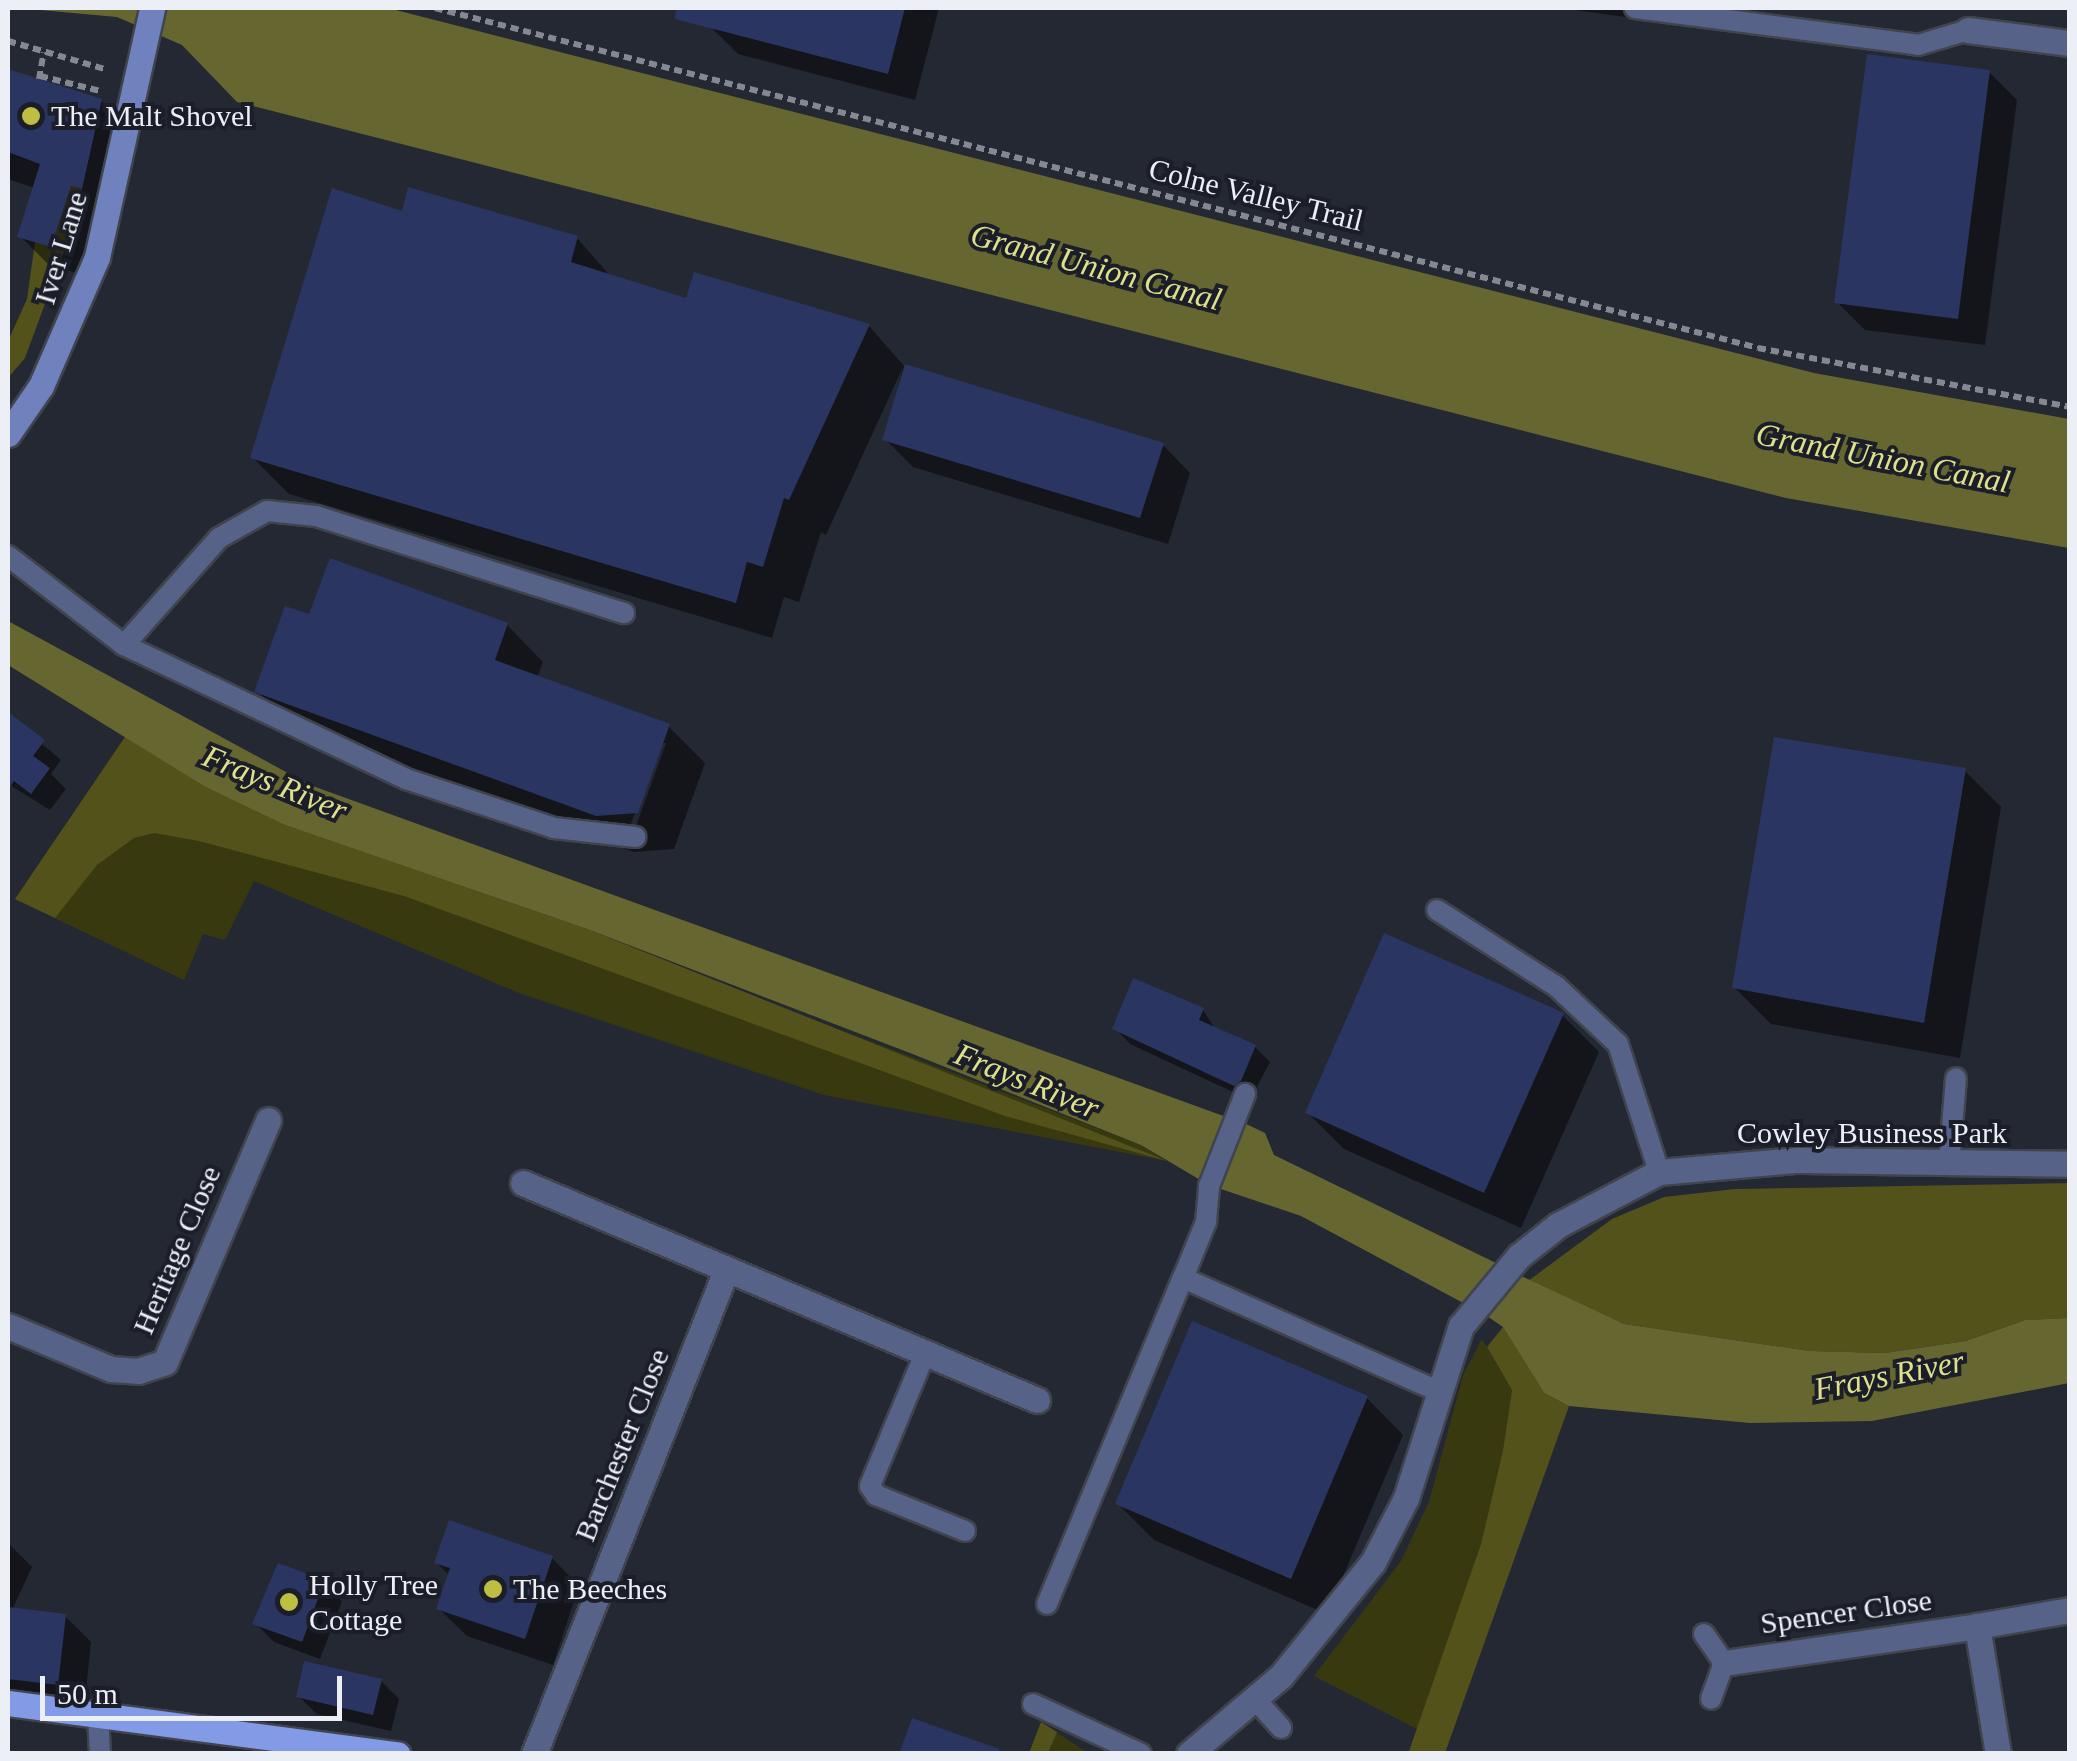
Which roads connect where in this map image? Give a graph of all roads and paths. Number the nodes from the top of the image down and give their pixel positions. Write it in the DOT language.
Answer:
graph roads {
  1 [pos="152,8"];
  2 [pos="435,8"];
  3 [pos="1635,8"];
  4 [pos="1968,30"];
  5 [pos="8,41"];
  6 [pos="2070,43"];
  7 [pos="44,52"];
  8 [pos="141,73"];
  9 [pos="110,93"];
  10 [pos="2070,407"];
  11 [pos="8,434"];
  12 [pos="8,556"];
  13 [pos="624,613"];
  14 [pos="124,646"];
  15 [pos="636,838"];
  16 [pos="1438,910"];
  17 [pos="1956,1078"];
  18 [pos="1245,1094"];
  19 [pos="268,1120"];
  20 [pos="2070,1164"];
  21 [pos="1950,1166"];
  22 [pos="1659,1172"];
  23 [pos="524,1183"];
  24 [pos="725,1273"];
  25 [pos="1184,1278"];
  26 [pos="8,1326"];
  27 [pos="924,1356"];
  28 [pos="1436,1390"];
  29 [pos="1037,1400"];
  30 [pos="964,1531"];
  31 [pos="1047,1604"];
  32 [pos="2070,1610"];
  33 [pos="1977,1626"];
  34 [pos="1704,1634"];
  35 [pos="1724,1663"];
  36 [pos="1255,1699"];
  37 [pos="1711,1699"];
  38 [pos="8,1704"];
  39 [pos="1033,1704"];
  40 [pos="98,1715"];
  41 [pos="1281,1728"];
  42 [pos="391,1753"];
  43 [pos="100,1754"];
  44 [pos="534,1754"];
  45 [pos="1141,1754"];
  46 [pos="1188,1754"];
  47 [pos="1998,1754"];
  1 -- 8 [label="main road, Iver Lane"];
  2 -- 10 [label="path, Colne Valley Trail"];
  3 -- 4 [label="lane"];
  4 -- 6 [label="street"];
  5 -- 7 [label="path"];
  7 -- 8 [label="path"];
  7 -- 9 [label="path"];
  8 -- 11 [label="main road, Iver Lane"];
  12 -- 14 [label="lane"];
  13 -- 14 [label="lane"];
  14 -- 15 [label="lane"];
  16 -- 22 [label="lane"];
  17 -- 21 [label="lane"];
  18 -- 25 [label="lane"];
  19 -- 26 [label="street, Heritage Close"];
  20 -- 21 [label="street, Cowley Business Park"];
  21 -- 22 [label="street, Cowley Business Park"];
  22 -- 28 [label="street, Cowley Business Park"];
  23 -- 24 [label="street"];
  24 -- 27 [label="street"];
  24 -- 44 [label="street, Barchester Close"];
  25 -- 28 [label="lane"];
  25 -- 31 [label="lane"];
  27 -- 29 [label="street"];
  27 -- 30 [label="lane"];
  28 -- 36 [label="street"];
  32 -- 33 [label="street, Spencer Close"];
  33 -- 35 [label="street, Spencer Close"];
  33 -- 47 [label="street"];
  34 -- 35 [label="lane"];
  35 -- 37 [label="lane"];
  36 -- 41 [label="lane"];
  36 -- 46 [label="street"];
  38 -- 40 [label="main road"];
  39 -- 45 [label="lane"];
  40 -- 42 [label="main road"];
  40 -- 43 [label="lane"];
}
